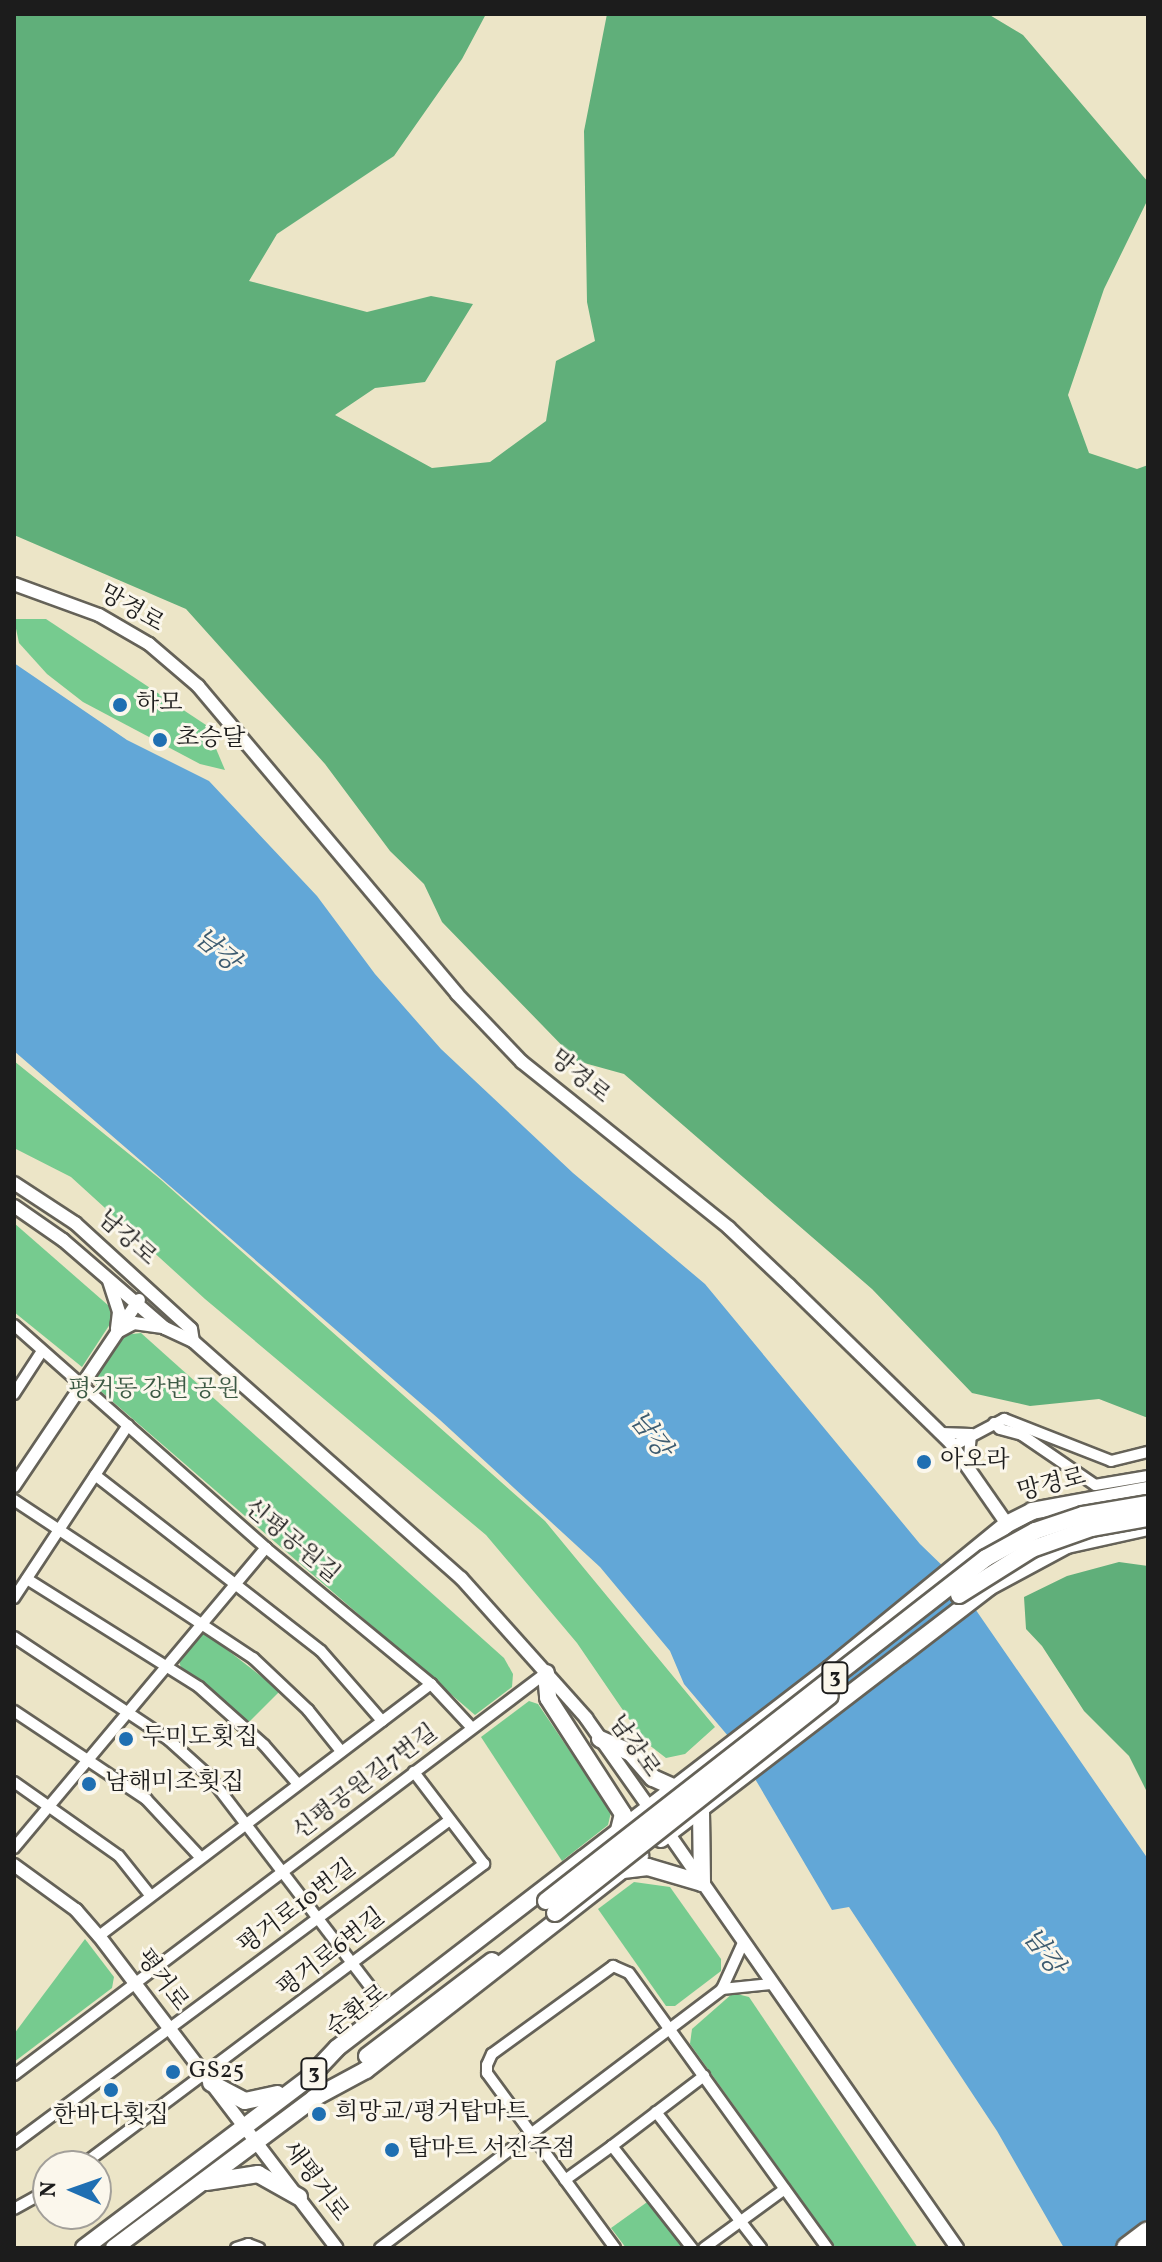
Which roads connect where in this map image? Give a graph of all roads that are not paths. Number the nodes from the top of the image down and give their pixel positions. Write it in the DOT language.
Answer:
graph roads {
  1 [pos="14,584"];
  2 [pos="14,1183"];
  3 [pos="14,1206"];
  4 [pos="109,1281"];
  5 [pos="148,1289"];
  6 [pos="136,1304"];
  7 [pos="14,1325"];
  8 [pos="165,1328"];
  9 [pos="117,1332"];
  10 [pos="193,1341"];
  11 [pos="42,1351"];
  12 [pos="80,1385"];
  13 [pos="16,1388"];
  14 [pos="994,1423"];
  15 [pos="128,1425"];
  16 [pos="941,1433"];
  17 [pos="971,1434"];
  18 [pos="953,1446"];
  19 [pos="1148,1452"];
  20 [pos="968,1467"];
  21 [pos="95,1475"];
  22 [pos="1148,1476"];
  23 [pos="14,1486"];
  24 [pos="1148,1490"];
  25 [pos="14,1500"];
  26 [pos="1148,1504"];
  27 [pos="1148,1518"];
  28 [pos="1007,1524"];
  29 [pos="1148,1527"];
  30 [pos="59,1529"];
  31 [pos="266,1548"];
  32 [pos="1023,1566"];
  33 [pos="27,1579"];
  34 [pos="233,1586"];
  35 [pos="14,1598"];
  36 [pos="203,1622"];
  37 [pos="14,1637"];
  38 [pos="166,1665"];
  39 [pos="546,1673"];
  40 [pos="431,1684"];
  41 [pos="14,1711"];
  42 [pos="125,1711"];
  43 [pos="382,1721"];
  44 [pos="472,1728"];
  45 [pos="600,1739"];
  46 [pos="341,1751"];
  47 [pos="86,1759"];
  48 [pos="414,1772"];
  49 [pos="14,1782"];
  50 [pos="297,1783"];
  51 [pos="673,1787"];
  52 [pos="48,1805"];
  53 [pos="648,1806"];
  54 [pos="701,1810"];
  55 [pos="248,1820"];
  56 [pos="450,1820"];
  57 [pos="619,1830"];
  58 [pos="669,1833"];
  59 [pos="14,1848"];
  60 [pos="200,1857"];
  61 [pos="14,1865"];
  62 [pos="284,1870"];
  63 [pos="623,1870"];
  64 [pos="702,1883"];
  65 [pos="150,1895"];
  66 [pos="551,1907"];
  67 [pos="319,1916"];
  68 [pos="99,1936"];
  69 [pos="743,1943"];
  70 [pos="353,1963"];
  71 [pos="135,1983"];
  72 [pos="771,1984"];
  73 [pos="722,1989"];
  74 [pos="387,2009"];
  75 [pos="670,2028"];
  76 [pos="170,2029"];
  77 [pos="14,2075"];
  78 [pos="704,2076"];
  79 [pos="208,2080"];
  80 [pos="302,2083"];
  81 [pos="314,2098"];
  82 [pos="656,2112"];
  83 [pos="243,2126"];
  84 [pos="532,2134"];
  85 [pos="256,2142"];
  86 [pos="14,2144"];
  87 [pos="612,2146"];
  88 [pos="105,2150"];
  89 [pos="565,2180"];
  90 [pos="201,2183"];
  91 [pos="785,2189"];
  92 [pos="299,2197"];
  93 [pos="32,2199"];
  94 [pos="14,2209"];
  95 [pos="741,2221"];
  96 [pos="1148,2232"];
  97 [pos="84,2248"];
  98 [pos="114,2248"];
  99 [pos="236,2248"];
  100 [pos="259,2248"];
  101 [pos="337,2248"];
  102 [pos="380,2248"];
  103 [pos="615,2248"];
  104 [pos="692,2248"];
  105 [pos="704,2248"];
  106 [pos="761,2248"];
  107 [pos="827,2248"];
  108 [pos="957,2248"];
  109 [pos="1127,2248"];
  1 -- 16 [label="street, 망경로"];
  2 -- 5 [label="street, 남강로"];
  3 -- 4 [label="street, 남강로"];
  4 -- 6 [label="street, 남강로"];
  4 -- 9 [label="street"];
  5 -- 6 [label="street"];
  5 -- 10 [label="street, 남강로"];
  6 -- 8 [label="street, 남강로"];
  6 -- 9 [label="street"];
  7 -- 11 [label="street, 신평공원길"];
  8 -- 9 [label="street"];
  8 -- 10 [label="street, 남강로"];
  9 -- 12 [label="street"];
  10 -- 39 [label="street, 남강로"];
  11 -- 12 [label="street, 신평공원길"];
  11 -- 13 [label="street"];
  12 -- 15 [label="street, 신평공원길"];
  12 -- 23 [label="street"];
  14 -- 17 [label="street"];
  14 -- 19 [label="street"];
  14 -- 22 [label="street"];
  15 -- 21 [label="street"];
  15 -- 31 [label="street, 신평공원길"];
  16 -- 17 [label="street"];
  16 -- 18 [label="street, 망경로"];
  17 -- 18 [label="street"];
  17 -- 20 [label="street"];
  18 -- 20 [label="street, 망경로"];
  20 -- 28 [label="street, 망경로"];
  21 -- 30 [label="street"];
  21 -- 34 [label="street"];
  24 -- 28 [label="main road, 망경로"];
  25 -- 30 [label="street"];
  26 -- 66 [label="main road, 3, bridge"];
  27 -- 66 [label="main road, 3, bridge"];
  28 -- 32 [label="main road"];
  28 -- 51 [label="main road"];
  29 -- 32 [label="main road"];
  30 -- 33 [label="street"];
  30 -- 36 [label="street"];
  31 -- 34 [label="street"];
  31 -- 40 [label="street, 신평공원길"];
  32 -- 54 [label="main road"];
  33 -- 35 [label="street"];
  33 -- 38 [label="street"];
  34 -- 36 [label="street"];
  34 -- 43 [label="street"];
  36 -- 38 [label="street"];
  36 -- 46 [label="street"];
  37 -- 42 [label="street"];
  38 -- 42 [label="street"];
  38 -- 50 [label="street"];
  39 -- 44 [label="street"];
  39 -- 45 [label="street, 남강로"];
  39 -- 57 [label="main road"];
  40 -- 43 [label="street"];
  40 -- 44 [label="street, 신평공원길"];
  41 -- 47 [label="street"];
  42 -- 47 [label="street"];
  42 -- 55 [label="street"];
  43 -- 46 [label="street"];
  44 -- 48 [label="street, 신평공원길7번길"];
  45 -- 51 [label="main road"];
  45 -- 53 [label="street, 남강로"];
  46 -- 50 [label="street"];
  47 -- 52 [label="street"];
  47 -- 60 [label="street"];
  48 -- 56 [label="street"];
  48 -- 62 [label="street, 신평공원길7번길"];
  49 -- 52 [label="street"];
  50 -- 55 [label="street"];
  51 -- 53 [label="main road"];
  52 -- 59 [label="street"];
  52 -- 65 [label="street"];
  53 -- 57 [label="main road"];
  53 -- 58 [label="street, 남강로"];
  54 -- 58 [label="main road"];
  54 -- 64 [label="main road"];
  55 -- 60 [label="street"];
  55 -- 62 [label="street"];
  56 -- 67 [label="street, 평거로10번길"];
  56 -- 70 [label="street, 평거로6번길"];
  57 -- 74 [label="main road"];
  58 -- 63 [label="main road"];
  58 -- 64 [label="street, 남강로"];
  60 -- 65 [label="street"];
  61 -- 68 [label="street, 평거로"];
  62 -- 67 [label="street"];
  62 -- 71 [label="street, 신평공원길7번길"];
  63 -- 64 [label="main road"];
  63 -- 81 [label="main road"];
  64 -- 69 [label="street, 남강로"];
  65 -- 68 [label="street"];
  66 -- 80 [label="main road, 순환로 / 3"];
  66 -- 81 [label="main road, 순환로 / 3"];
  67 -- 70 [label="street"];
  67 -- 76 [label="street, 평거로10번길"];
  68 -- 71 [label="street, 평거로"];
  69 -- 72 [label="street, 남강로"];
  69 -- 73 [label="street"];
  70 -- 74 [label="street"];
  70 -- 79 [label="street, 평거로6번길"];
  71 -- 76 [label="street, 평거로"];
  71 -- 77 [label="street, 신평공원길7번길"];
  72 -- 73 [label="street"];
  72 -- 108 [label="street, 남강로"];
  73 -- 75 [label="street"];
  74 -- 80 [label="main road"];
  75 -- 78 [label="street"];
  75 -- 84 [label="street"];
  75 -- 84 [label="street"];
  76 -- 79 [label="street, 평거로"];
  76 -- 86 [label="street, 평거로10번길"];
  78 -- 82 [label="street"];
  78 -- 91 [label="street"];
  79 -- 80 [label="main road"];
  79 -- 83 [label="street, 평거로"];
  79 -- 88 [label="street, 평거로6번길"];
  80 -- 83 [label="main road, 순환로 / 3"];
  81 -- 85 [label="main road, 순환로 / 3"];
  82 -- 87 [label="street"];
  82 -- 95 [label="street"];
  83 -- 85 [label="street, 평거로"];
  83 -- 97 [label="main road, 순환로 / 3"];
  84 -- 89 [label="street"];
  84 -- 102 [label="street"];
  85 -- 90 [label="main road, 순환로 / 3"];
  85 -- 92 [label="street, 새평거로"];
  87 -- 89 [label="street"];
  87 -- 104 [label="street"];
  89 -- 103 [label="street"];
  90 -- 92 [label="main road"];
  90 -- 98 [label="main road, 순환로 / 3"];
  91 -- 95 [label="street"];
  91 -- 107 [label="street"];
  92 -- 101 [label="street, 새평거로"];
  93 -- 94 [label="street"];
  95 -- 105 [label="street"];
  95 -- 106 [label="street"];
  96 -- 109 [label="highway"];
  99 -- 100 [label="street"];
}
